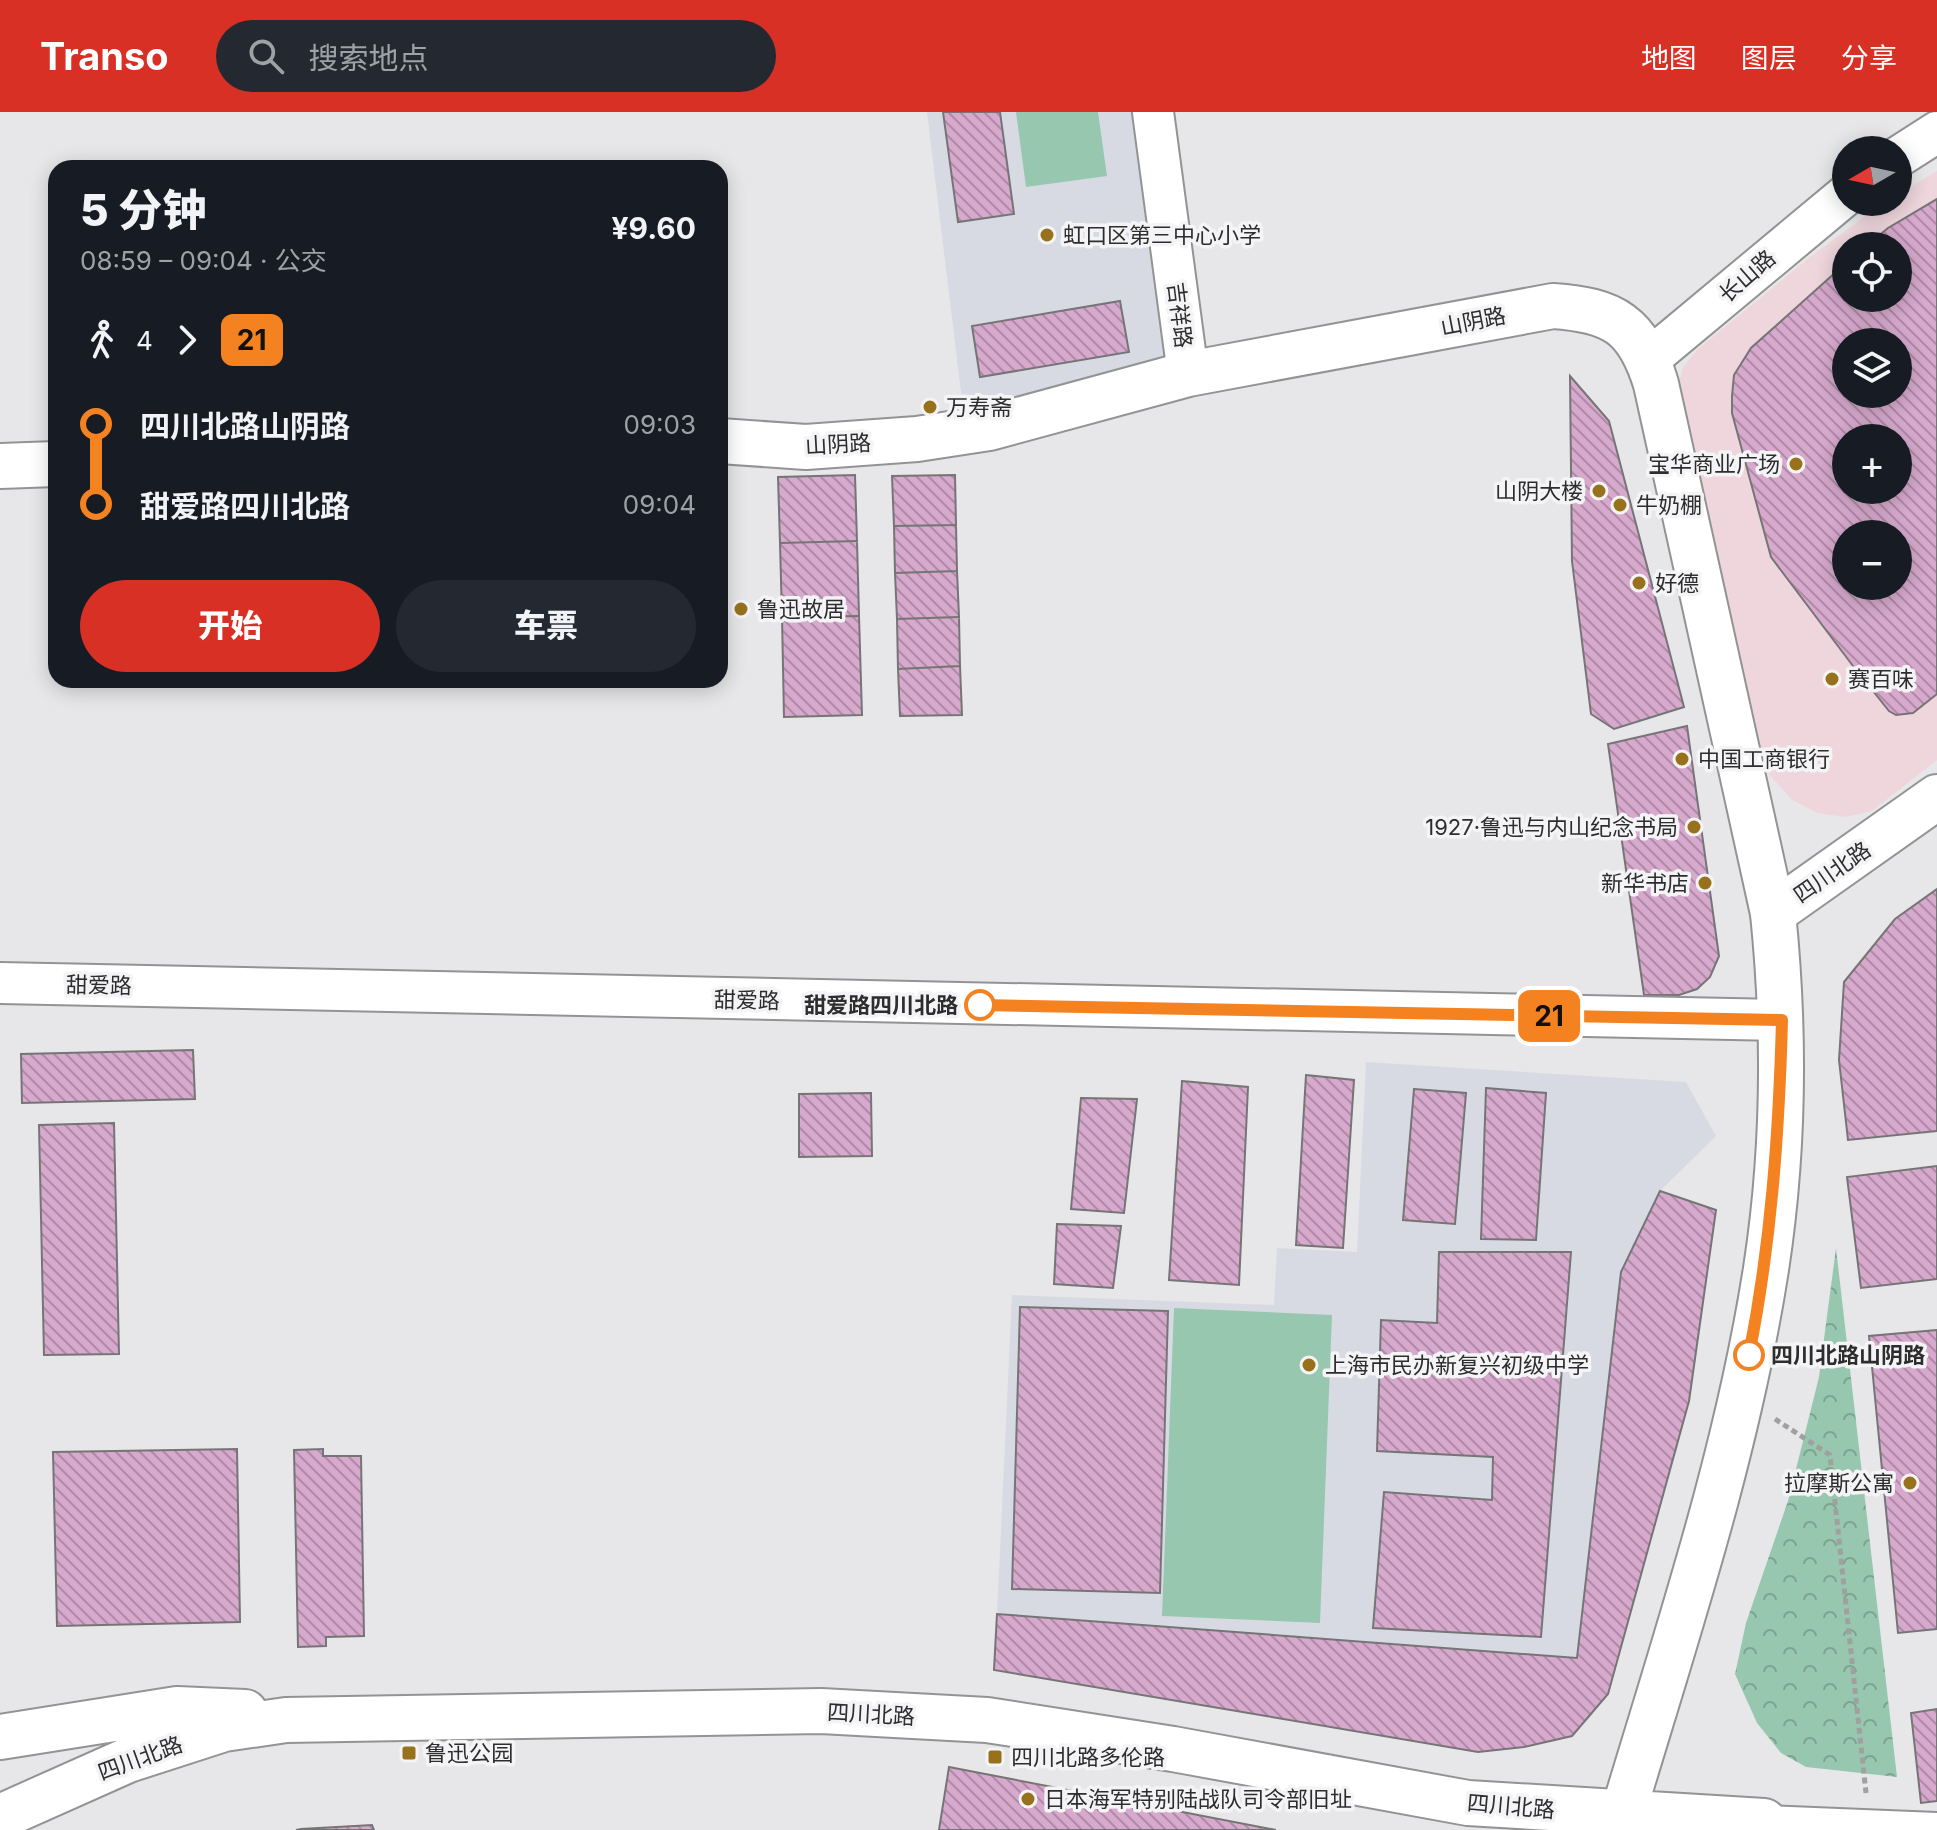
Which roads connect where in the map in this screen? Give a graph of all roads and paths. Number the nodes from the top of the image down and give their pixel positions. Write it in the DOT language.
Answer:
graph roads {
  1 [pos="1153,112"];
  2 [pos="1937,132"];
  3 [pos="1912,148"];
  4 [pos="1832,207"];
  5 [pos="1649,359"];
  6 [pos="1188,374"];
  7 [pos="728,442"];
  8 [pos="48,464"];
  9 [pos="0,466"];
  10 [pos="1937,797"];
  11 [pos="1773,913"];
  12 [pos="0,983"];
  13 [pos="1782,1020"];
  14 [pos="1739,1398"];
  15 [pos="286,1720"];
  16 [pos="0,1737"];
  17 [pos="0,1746"];
  18 [pos="6,1814"];
  19 [pos="1764,1821"];
  20 [pos="1620,1822"];
  21 [pos="1870,1827"];
  22 [pos="1937,1828"];
  1 -- 6 [label="street, 吉祥路"];
  2 -- 3 [label="street"];
  4 -- 5 [label="street, 长山路"];
  5 -- 6 [label="main road, 山阴路"];
  5 -- 11 [label="main road, 山阴路"];
  6 -- 7 [label="main road, 山阴路"];
  8 -- 9 [label="main road"];
  10 -- 11 [label="main road, 四川北路"];
  11 -- 13 [label="main road, 四川北路"];
  12 -- 13 [label="street, 甜爱路"];
  13 -- 14 [label="main road, 四川北路"];
  14 -- 20 [label="main road, 四川北路"];
  14 -- 21 [label="path"];
  15 -- 16 [label="main road, 四川北路"];
  15 -- 18 [label="main road, 四川北路"];
  15 -- 20 [label="main road, 四川北路"];
  17 -- 18 [label="main road"];
  19 -- 20 [label="main road"];
  19 -- 21 [label="street"];
  21 -- 22 [label="street"];
}
